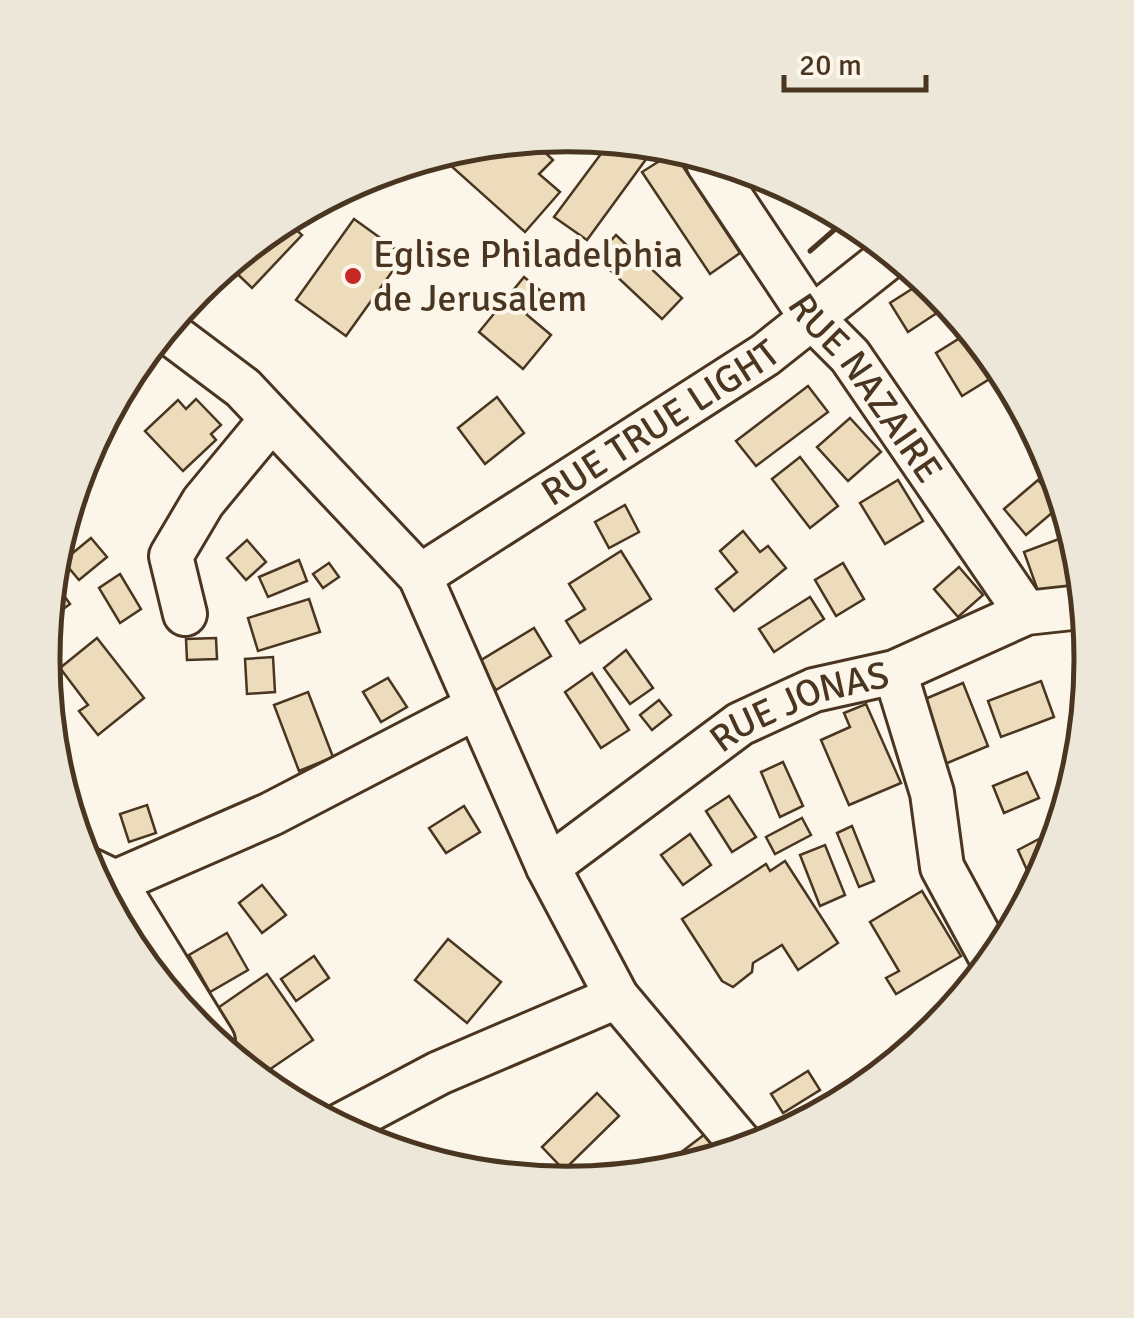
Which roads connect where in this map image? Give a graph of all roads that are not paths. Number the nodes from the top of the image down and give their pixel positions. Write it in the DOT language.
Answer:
graph roads {
  1 [pos="716,175"];
  2 [pos="882,262"];
  3 [pos="810,316"];
  4 [pos="175,338"];
  5 [pos="270,420"];
  6 [pos="420,576"];
  7 [pos="1071,608"];
  8 [pos="1026,613"];
  9 [pos="185,614"];
  10 [pos="894,672"];
  11 [pos="475,708"];
  12 [pos="548,867"];
  13 [pos="108,874"];
  14 [pos="985,946"];
  15 [pos="617,996"];
  16 [pos="353,1118"];
  17 [pos="735,1137"];
  1 -- 3 [label="street, RUE NAZAIRE"];
  2 -- 3 [label="street, RUE TRUE LIGHT"];
  3 -- 6 [label="street, RUE TRUE LIGHT"];
  3 -- 8 [label="street, RUE NAZAIRE"];
  4 -- 5 [label="street"];
  5 -- 6 [label="street"];
  5 -- 9 [label="street"];
  6 -- 11 [label="street"];
  7 -- 8 [label="street, RUE JONAS"];
  8 -- 10 [label="street, RUE JONAS"];
  10 -- 12 [label="street, RUE JONAS"];
  10 -- 14 [label="street"];
  11 -- 12 [label="street"];
  11 -- 13 [label="street"];
  12 -- 15 [label="street"];
  15 -- 16 [label="street"];
  15 -- 17 [label="street"];
}
